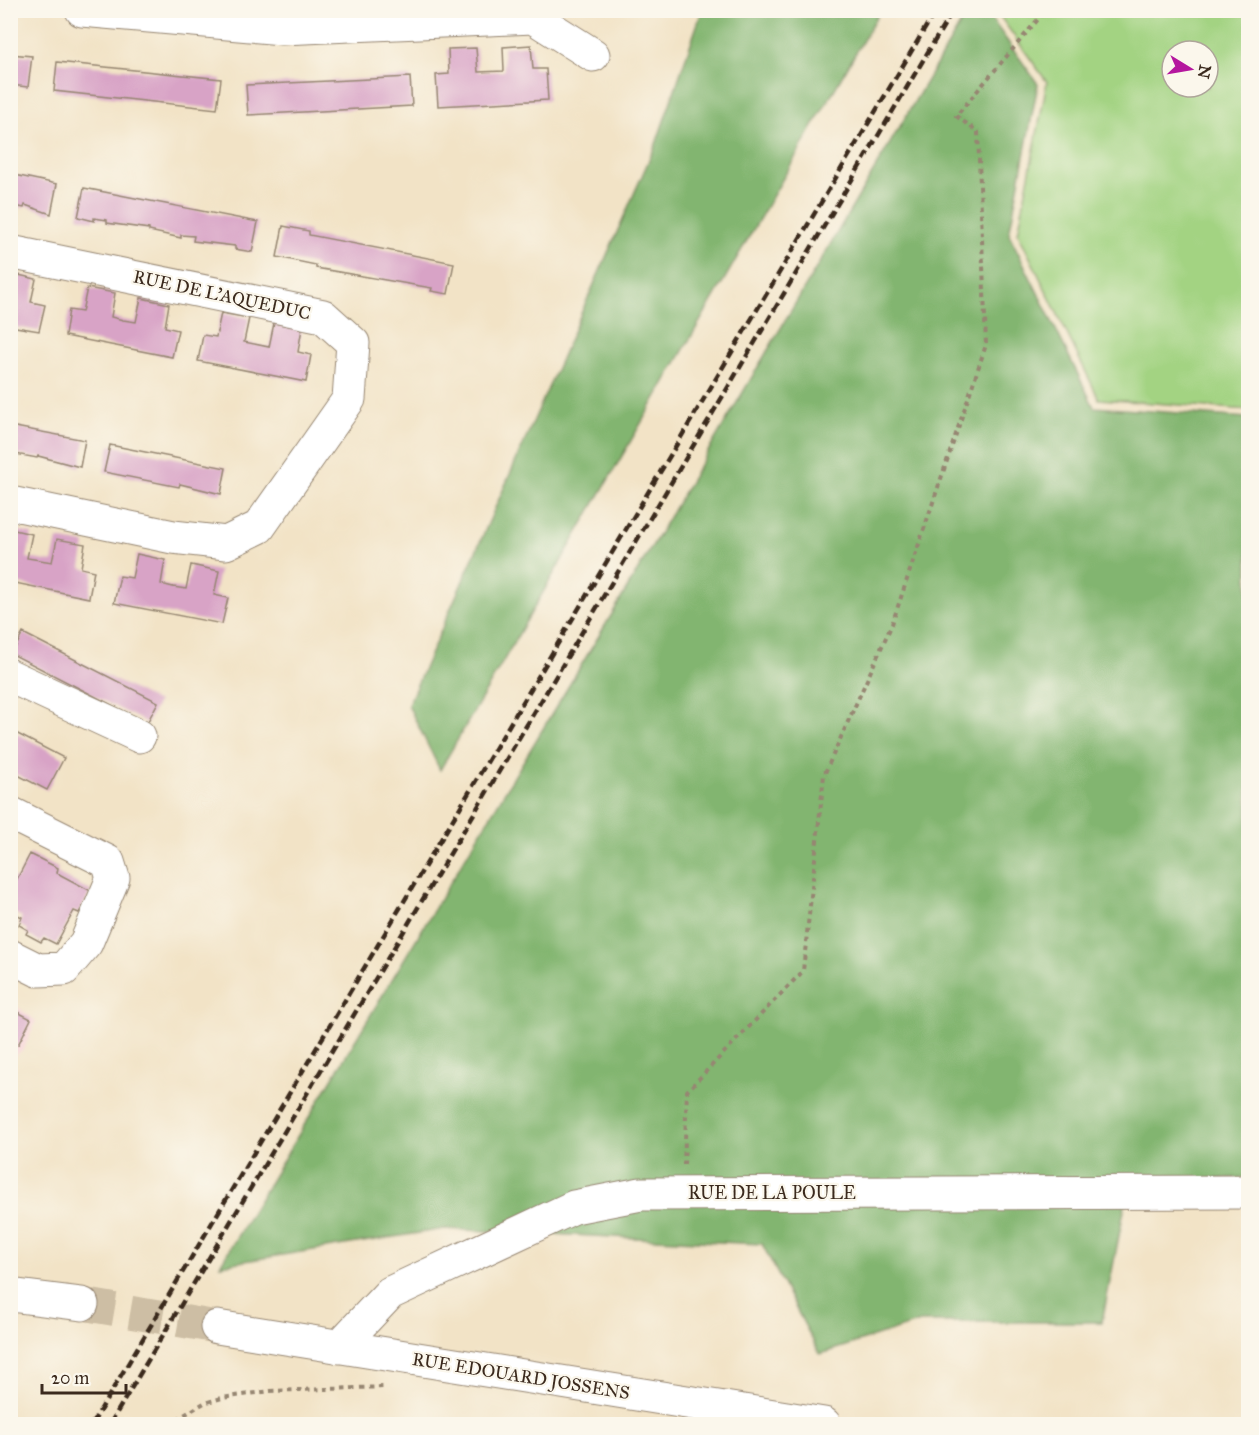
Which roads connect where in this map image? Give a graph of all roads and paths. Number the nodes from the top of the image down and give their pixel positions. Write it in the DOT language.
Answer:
graph roads {
  1 [pos="82,10"];
  2 [pos="1046,10"];
  3 [pos="593,55"];
  4 [pos="10,252"];
  5 [pos="10,503"];
  6 [pos="10,676"];
  7 [pos="139,736"];
  8 [pos="10,813"];
  9 [pos="10,956"];
  10 [pos="1248,1192"];
  11 [pos="683,1193"];
  12 [pos="10,1295"];
  13 [pos="82,1304"];
  14 [pos="217,1327"];
  15 [pos="339,1347"];
  16 [pos="395,1386"];
  17 [pos="169,1425"];
  18 [pos="824,1425"];
  1 -- 3 [label="street"];
  2 -- 11 [label="path"];
  4 -- 5 [label="street, RUE DE L'AQUEDUC"];
  6 -- 7 [label="street"];
  8 -- 9 [label="street"];
  10 -- 11 [label="street, RUE DE LA POULE"];
  11 -- 15 [label="street, RUE DE LA POULE"];
  12 -- 13 [label="street"];
  14 -- 15 [label="street, RUE EDOUARD JOSSENS"];
  15 -- 18 [label="street, RUE EDOUARD JOSSENS"];
  16 -- 17 [label="path"];
}
